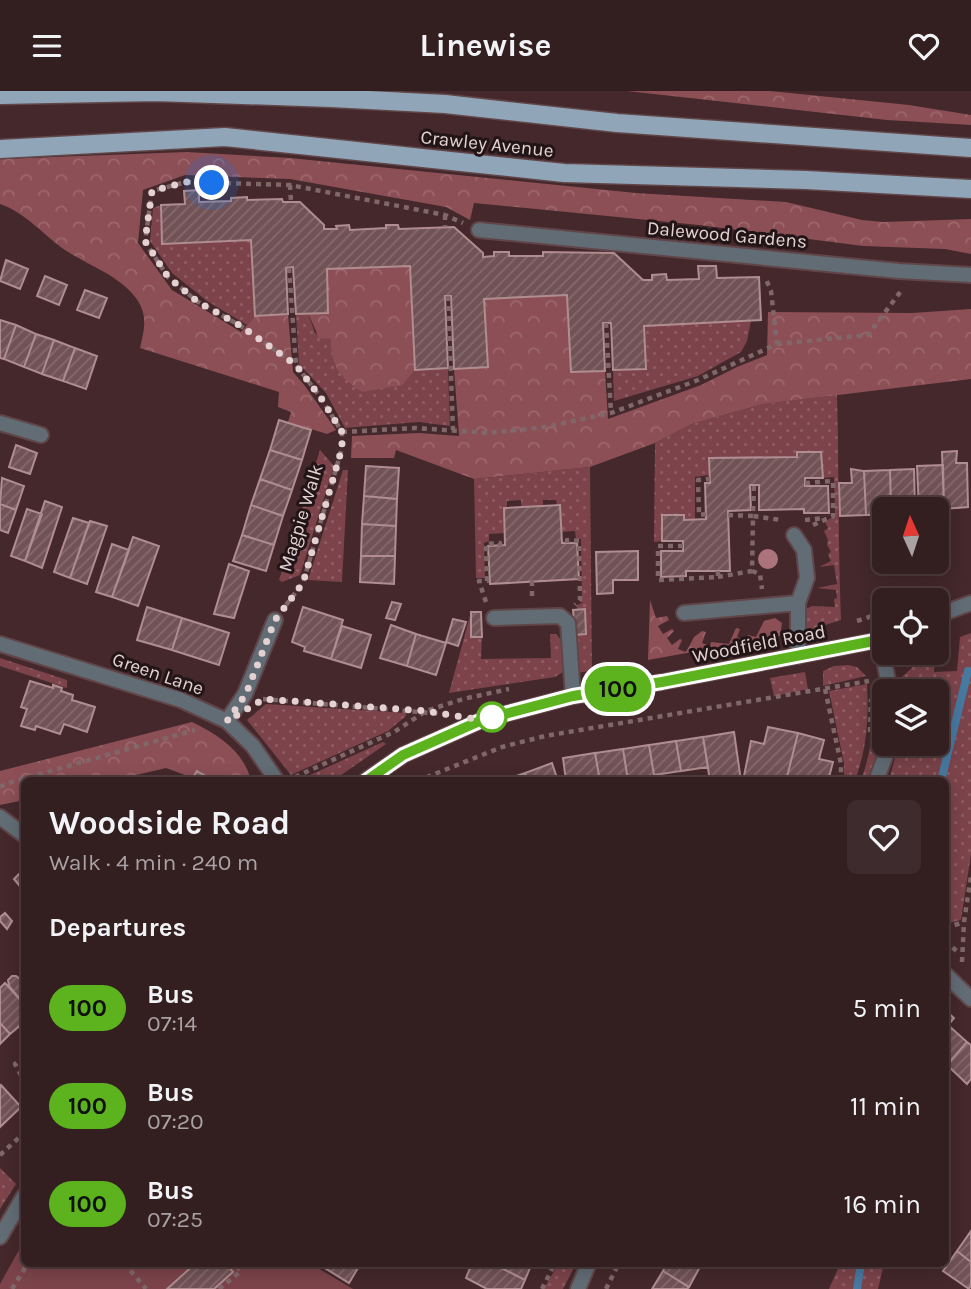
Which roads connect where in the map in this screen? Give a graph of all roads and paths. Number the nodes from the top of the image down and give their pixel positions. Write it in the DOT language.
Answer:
graph roads {
  1 [pos="334,91"];
  2 [pos="0,95"];
  3 [pos="417,103"];
  4 [pos="971,148"];
  5 [pos="0,149"];
  6 [pos="290,185"];
  7 [pos="971,189"];
  8 [pos="291,202"];
  9 [pos="445,215"];
  10 [pos="445,227"];
  11 [pos="479,230"];
  12 [pos="757,257"];
  13 [pos="289,268"];
  14 [pos="915,272"];
  15 [pos="971,275"];
  16 [pos="447,296"];
  17 [pos="606,323"];
  18 [pos="777,344"];
  19 [pos="296,365"];
  20 [pos="611,413"];
  21 [pos="0,422"];
  22 [pos="453,430"];
  23 [pos="342,432"];
  24 [pos="41,435"];
  25 [pos="710,479"];
  26 [pos="805,483"];
  27 [pos="754,485"];
  28 [pos="706,514"];
  29 [pos="729,515"];
  30 [pos="753,516"];
  31 [pos="794,535"];
  32 [pos="568,543"];
  33 [pos="500,546"];
  34 [pos="683,546"];
  35 [pos="798,603"];
  36 [pos="971,603"];
  37 [pos="949,611"];
  38 [pos="684,613"];
  39 [pos="494,618"];
  40 [pos="275,620"];
  41 [pos="564,620"];
  42 [pos="872,641"];
  43 [pos="0,644"];
  44 [pos="798,656"];
  45 [pos="825,689"];
  46 [pos="573,696"];
  47 [pos="426,711"];
  48 [pos="482,720"];
  49 [pos="227,721"];
  50 [pos="869,737"];
  51 [pos="885,756"];
  52 [pos="29,777"];
  53 [pos="274,777"];
  54 [pos="297,777"];
  55 [pos="371,777"];
  56 [pos="427,777"];
  57 [pos="841,777"];
  58 [pos="878,777"];
  59 [pos="21,779"];
  60 [pos="0,787"];
  61 [pos="0,817"];
  62 [pos="21,833"];
  63 [pos="971,876"];
  64 [pos="964,922"];
  65 [pos="949,927"];
  66 [pos="949,944"];
  67 [pos="961,955"];
  68 [pos="949,978"];
  69 [pos="969,997"];
  70 [pos="21,1059"];
  71 [pos="21,1076"];
  72 [pos="21,1136"];
  73 [pos="0,1155"];
  74 [pos="21,1201"];
  75 [pos="0,1237"];
  76 [pos="26,1267"];
  77 [pos="127,1267"];
  78 [pos="238,1267"];
  79 [pos="553,1267"];
  80 [pos="587,1267"];
  81 [pos="617,1267"];
  82 [pos="12,1289"];
  83 [pos="146,1289"];
  84 [pos="219,1289"];
  85 [pos="542,1289"];
  86 [pos="578,1289"];
  87 [pos="606,1289"];
  1 -- 3 [label="street"];
  2 -- 3 [label="main road, Crawley Avenue"];
  3 -- 4 [label="main road, Crawley Avenue"];
  5 -- 7 [label="main road, Crawley Avenue"];
  6 -- 8 [label="path"];
  6 -- 9 [label="path"];
  6 -- 19 [label="path"];
  9 -- 10 [label="path"];
  9 -- 11 [label="path"];
  11 -- 12 [label="street, Dalewood Gardens"];
  12 -- 14 [label="street, Dalewood Gardens"];
  12 -- 18 [label="path"];
  13 -- 19 [label="path"];
  14 -- 15 [label="street, Dalewood Gardens"];
  14 -- 18 [label="path"];
  16 -- 22 [label="path"];
  17 -- 20 [label="path"];
  18 -- 20 [label="path"];
  19 -- 23 [label="path"];
  20 -- 22 [label="path"];
  21 -- 24 [label="street"];
  22 -- 23 [label="path"];
  23 -- 40 [label="path, Magpie Walk"];
  25 -- 28 [label="path"];
  26 -- 31 [label="path"];
  27 -- 30 [label="path"];
  29 -- 30 [label="path"];
  30 -- 31 [label="path"];
  30 -- 34 [label="path"];
  31 -- 35 [label="street"];
  32 -- 41 [label="path"];
  33 -- 39 [label="path"];
  35 -- 38 [label="street"];
  35 -- 44 [label="street"];
  36 -- 37 [label="street"];
  39 -- 41 [label="street"];
  40 -- 49 [label="street"];
  41 -- 46 [label="street"];
  42 -- 44 [label="street, Woodfield Road"];
  43 -- 49 [label="street, Green Lane"];
  44 -- 46 [label="street, Woodfield Road"];
  45 -- 50 [label="path"];
  45 -- 56 [label="path"];
  45 -- 57 [label="path"];
  46 -- 48 [label="street, Woodfield Road"];
  47 -- 48 [label="path"];
  47 -- 49 [label="path"];
  47 -- 54 [label="path"];
  48 -- 55 [label="street, Woodfield Road"];
  49 -- 52 [label="path"];
  49 -- 53 [label="street, Green Lane"];
  51 -- 58 [label="street"];
  59 -- 60 [label="path"];
  61 -- 62 [label="street"];
  63 -- 64 [label="path"];
  64 -- 65 [label="path"];
  64 -- 67 [label="path"];
  66 -- 67 [label="path"];
  67 -- 69 [label="path"];
  68 -- 69 [label="street"];
  70 -- 71 [label="path"];
  72 -- 73 [label="path"];
  74 -- 75 [label="street"];
  76 -- 82 [label="path"];
  77 -- 83 [label="path"];
  78 -- 84 [label="path"];
  79 -- 85 [label="path"];
  80 -- 86 [label="street"];
  81 -- 87 [label="path"];
}
